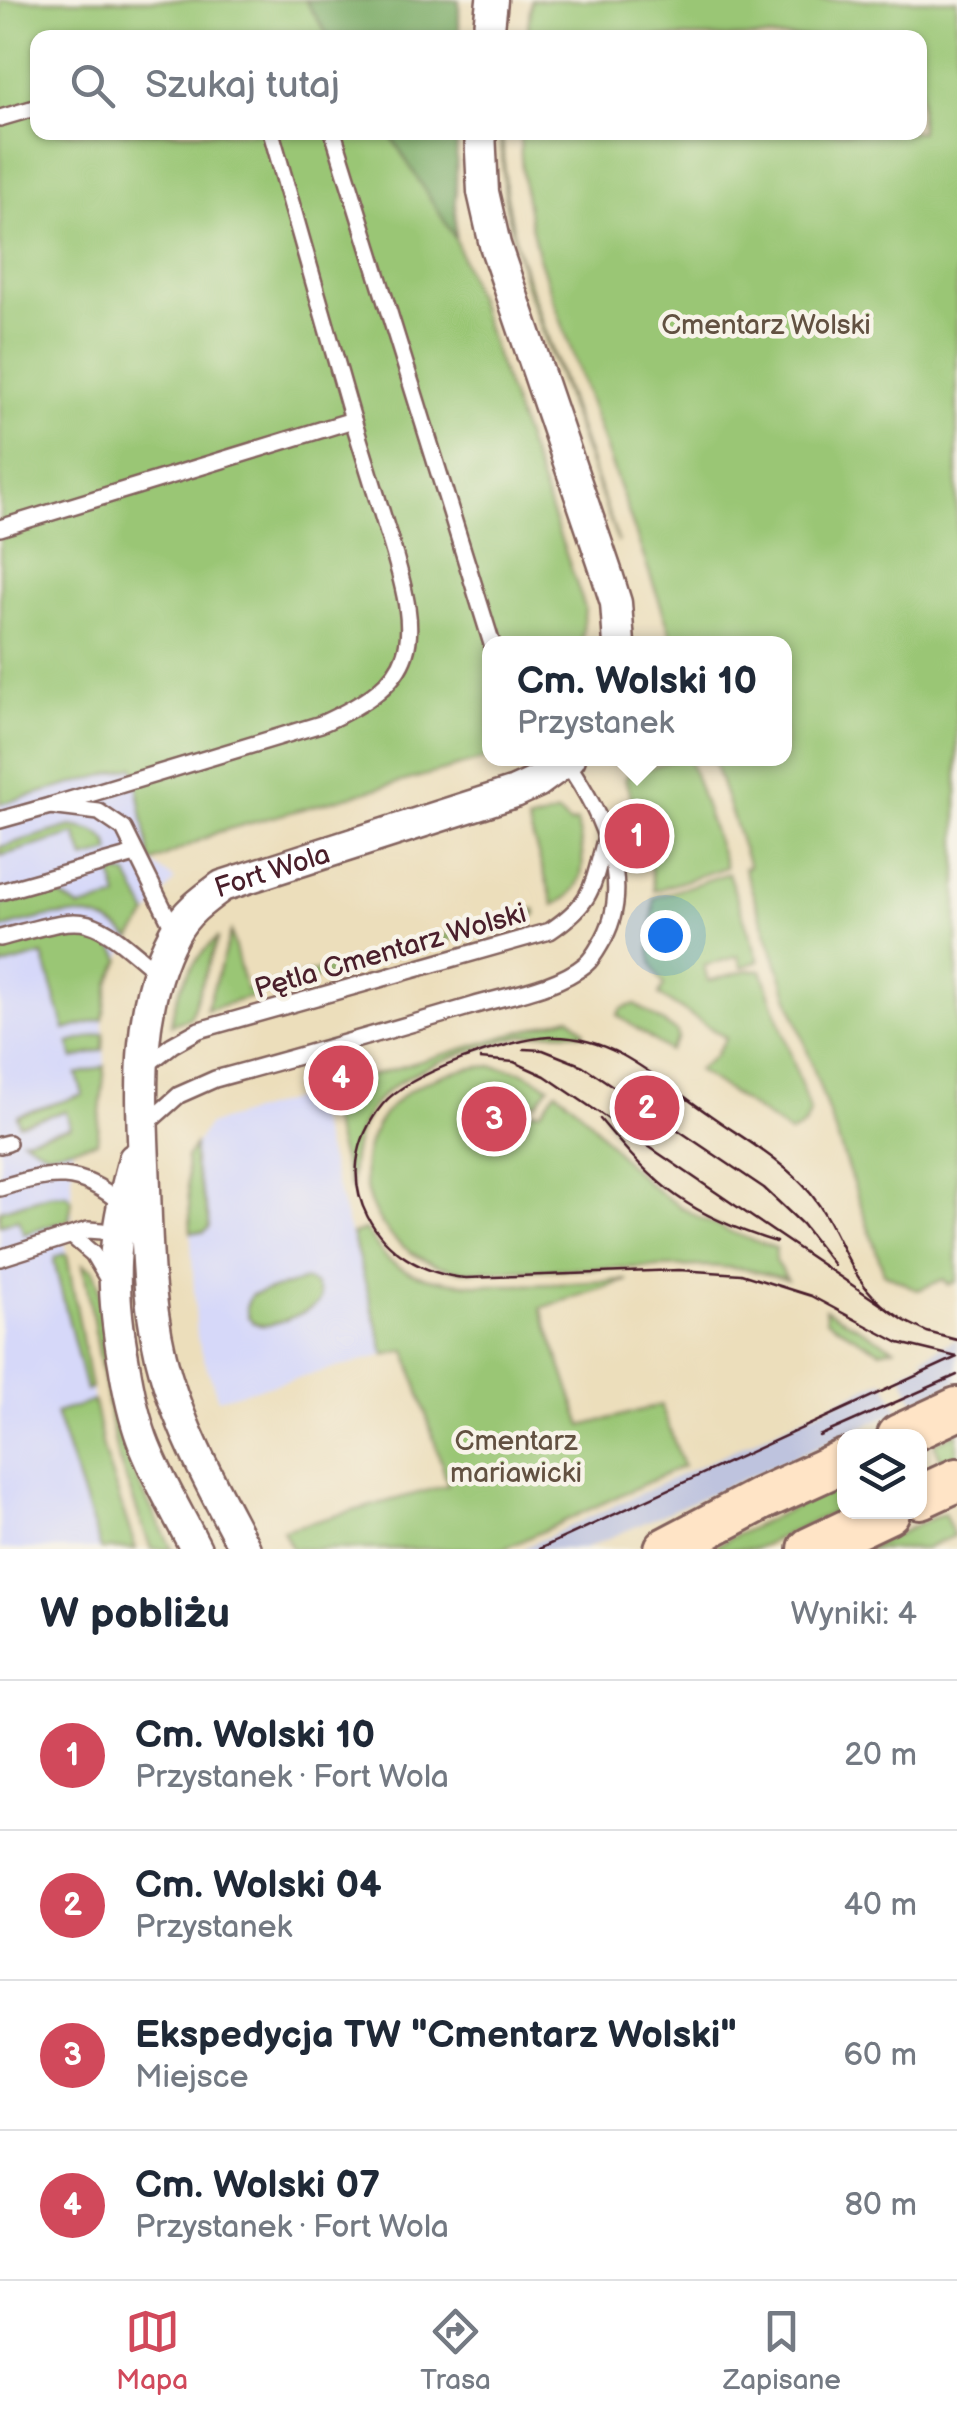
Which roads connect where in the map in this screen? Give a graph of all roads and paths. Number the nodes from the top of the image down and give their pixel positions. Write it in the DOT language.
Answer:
graph roads {
  1 [pos="492,0"];
  2 [pos="489,30"];
  3 [pos="30,110"];
  4 [pos="0,118"];
  5 [pos="273,140"];
  6 [pos="335,140"];
  7 [pos="481,140"];
  8 [pos="353,420"];
  9 [pos="0,528"];
  10 [pos="490,636"];
  11 [pos="618,636"];
  12 [pos="556,766"];
  13 [pos="571,766"];
  14 [pos="50,806"];
  15 [pos="0,820"];
  16 [pos="606,839"];
  17 [pos="135,854"];
  18 [pos="0,892"];
  19 [pos="174,932"];
  20 [pos="0,938"];
  21 [pos="158,972"];
  22 [pos="144,1066"];
  23 [pos="143,1128"];
  24 [pos="0,1188"];
  25 [pos="122,1204"];
  26 [pos="72,1236"];
  27 [pos="116,1237"];
  28 [pos="0,1258"];
  29 [pos="147,1261"];
  30 [pos="112,1288"];
  31 [pos="957,1409"];
  32 [pos="914,1429"];
  33 [pos="837,1464"];
  34 [pos="957,1480"];
  35 [pos="927,1494"];
  36 [pos="873,1519"];
  37 [pos="196,1549"];
  38 [pos="245,1549"];
  39 [pos="666,1549"];
  40 [pos="810,1549"];
  1 -- 2 [label="street"];
  3 -- 4 [label="lane"];
  5 -- 8 [label="lane"];
  6 -- 10 [label="lane"];
  7 -- 11 [label="street"];
  8 -- 9 [label="lane"];
  8 -- 14 [label="lane"];
  12 -- 19 [label="street, Fort Wola"];
  13 -- 16 [label="lane"];
  14 -- 15 [label="lane"];
  14 -- 17 [label="lane"];
  16 -- 22 [label="lane, Pętla Cmentarz Wolski"];
  16 -- 23 [label="lane"];
  17 -- 18 [label="lane"];
  17 -- 19 [label="lane"];
  19 -- 21 [label="street, Fort Wola"];
  20 -- 21 [label="lane"];
  21 -- 22 [label="street, Fort Wola"];
  22 -- 23 [label="street, Fort Wola"];
  23 -- 25 [label="street, Fort Wola"];
  23 -- 29 [label="street, Fort Wola"];
  24 -- 25 [label="lane"];
  25 -- 27 [label="street, Fort Wola"];
  26 -- 27 [label="lane"];
  26 -- 28 [label="lane"];
  26 -- 30 [label="lane"];
  27 -- 29 [label="lane"];
  27 -- 30 [label="street, Fort Wola"];
  29 -- 38 [label="street, Fort Wola"];
  30 -- 37 [label="street, Fort Wola"];
  31 -- 32 [label="main road"];
  33 -- 39 [label="main road"];
  34 -- 35 [label="main road"];
  36 -- 40 [label="main road"];
}
